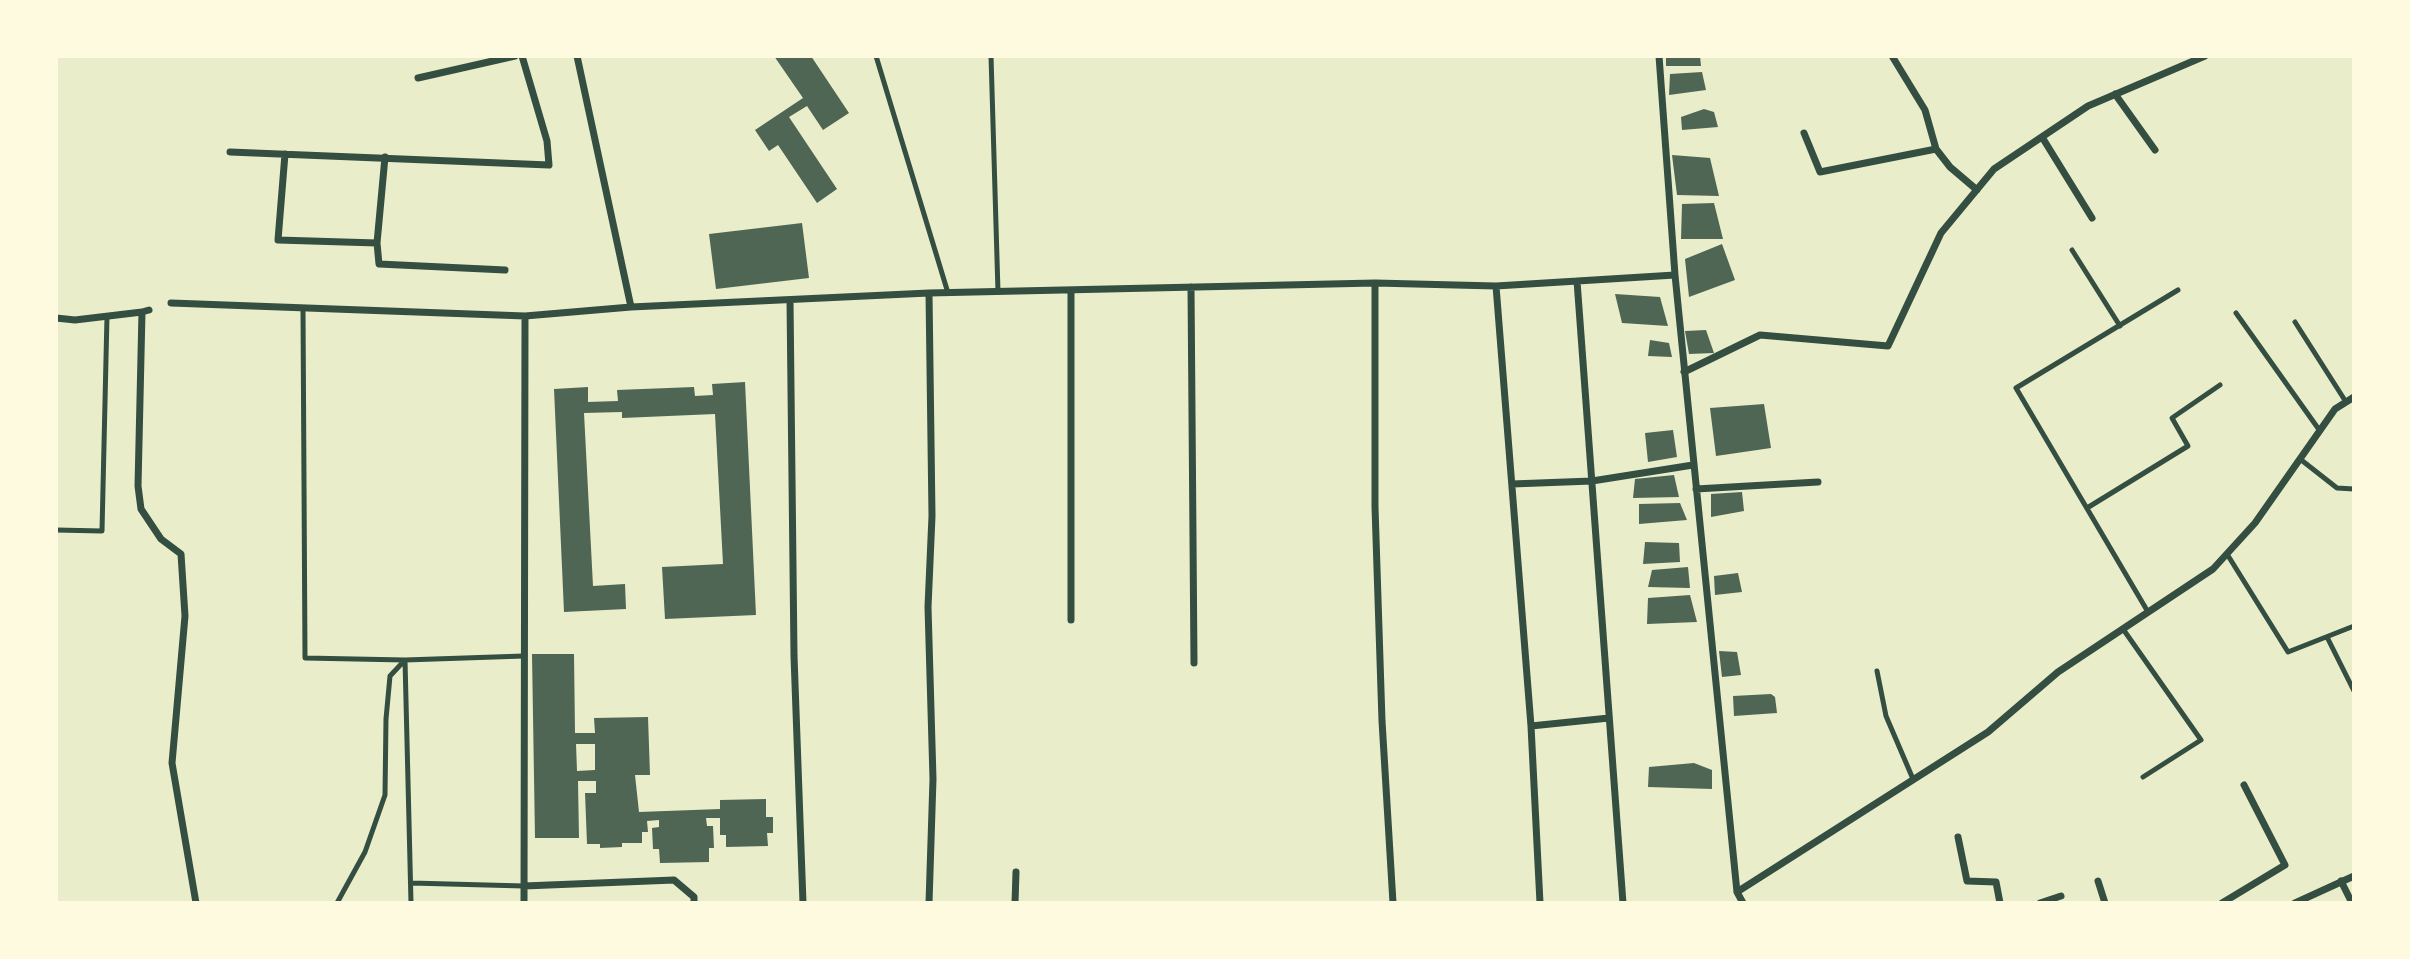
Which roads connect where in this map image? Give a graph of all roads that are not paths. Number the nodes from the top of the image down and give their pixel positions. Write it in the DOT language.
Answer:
graph roads {
  1 [pos="515,56"];
  2 [pos="522,56"];
  3 [pos="578,56"];
  4 [pos="876,56"];
  5 [pos="991,56"];
  6 [pos="1659,56"];
  7 [pos="1892,56"];
  8 [pos="2205,56"];
  9 [pos="418,78"];
  10 [pos="2115,94"];
  11 [pos="1804,133"];
  12 [pos="2042,136"];
  13 [pos="1936,149"];
  14 [pos="2155,150"];
  15 [pos="230,152"];
  16 [pos="285,154"];
  17 [pos="385,157"];
  18 [pos="1977,190"];
  19 [pos="2092,218"];
  20 [pos="377,243"];
  21 [pos="2072,250"];
  22 [pos="505,270"];
  23 [pos="1675,275"];
  24 [pos="1577,281"];
  25 [pos="1375,283"];
  26 [pos="1496,286"];
  27 [pos="1191,287"];
  28 [pos="1071,290"];
  29 [pos="2178,290"];
  30 [pos="998,292"];
  31 [pos="929,293"];
  32 [pos="948,293"];
  33 [pos="790,300"];
  34 [pos="171,303"];
  35 [pos="631,307"];
  36 [pos="303,308"];
  37 [pos="2236,313"];
  38 [pos="107,316"];
  39 [pos="525,316"];
  40 [pos="56,318"];
  41 [pos="2295,322"];
  42 [pos="2120,326"];
  43 [pos="1684,372"];
  44 [pos="2220,385"];
  45 [pos="2354,397"];
  46 [pos="2346,402"];
  47 [pos="2320,431"];
  48 [pos="2300,459"];
  49 [pos="1693,465"];
  50 [pos="1592,481"];
  51 [pos="1818,482"];
  52 [pos="1512,484"];
  53 [pos="1696,489"];
  54 [pos="2354,489"];
  55 [pos="2087,508"];
  56 [pos="56,530"];
  57 [pos="2227,554"];
  58 [pos="2148,612"];
  59 [pos="1071,620"];
  60 [pos="2354,626"];
  61 [pos="2123,629"];
  62 [pos="2327,637"];
  63 [pos="524,656"];
  64 [pos="405,660"];
  65 [pos="1194,663"];
  66 [pos="1877,671"];
  67 [pos="2354,691"];
  68 [pos="1609,718"];
  69 [pos="1531,726"];
  70 [pos="2143,778"];
  71 [pos="1913,779"];
  72 [pos="2244,785"];
  73 [pos="1958,837"];
  74 [pos="1016,872"];
  75 [pos="2354,876"];
  76 [pos="2098,881"];
  77 [pos="2342,881"];
  78 [pos="411,883"];
  79 [pos="524,886"];
  80 [pos="1737,892"];
  81 [pos="2061,896"];
  82 [pos="196,903"];
  83 [pos="337,903"];
  84 [pos="411,903"];
  85 [pos="524,903"];
  86 [pos="694,903"];
  87 [pos="803,903"];
  88 [pos="929,903"];
  89 [pos="1015,903"];
  90 [pos="1393,903"];
  91 [pos="1540,903"];
  92 [pos="1623,903"];
  93 [pos="1742,903"];
  94 [pos="2000,903"];
  95 [pos="2040,903"];
  96 [pos="2105,903"];
  97 [pos="2222,903"];
  98 [pos="2295,903"];
  99 [pos="2352,903"];
  1 -- 9 [label="street"];
  2 -- 17 [label="street"];
  3 -- 35 [label="street"];
  4 -- 32 [label="lane"];
  5 -- 30 [label="lane"];
  6 -- 23 [label="street"];
  7 -- 13 [label="street"];
  8 -- 10 [label="street"];
  10 -- 12 [label="street"];
  10 -- 14 [label="street"];
  11 -- 13 [label="street"];
  12 -- 18 [label="street"];
  12 -- 19 [label="street"];
  13 -- 18 [label="street"];
  15 -- 16 [label="street"];
  16 -- 17 [label="street"];
  16 -- 20 [label="street"];
  17 -- 20 [label="street"];
  18 -- 43 [label="street"];
  20 -- 22 [label="street"];
  21 -- 42 [label="lane"];
  23 -- 24 [label="street"];
  23 -- 43 [label="street"];
  24 -- 26 [label="street"];
  24 -- 50 [label="street"];
  25 -- 26 [label="street"];
  25 -- 27 [label="street"];
  25 -- 90 [label="street"];
  26 -- 52 [label="street"];
  27 -- 28 [label="street"];
  27 -- 65 [label="street"];
  28 -- 30 [label="street"];
  28 -- 59 [label="street"];
  29 -- 42 [label="lane"];
  30 -- 32 [label="street"];
  31 -- 32 [label="street"];
  31 -- 33 [label="street"];
  31 -- 88 [label="street"];
  33 -- 35 [label="street"];
  33 -- 87 [label="street"];
  34 -- 36 [label="street"];
  35 -- 39 [label="street"];
  36 -- 39 [label="street"];
  36 -- 64 [label="lane"];
  37 -- 47 [label="lane"];
  38 -- 40 [label="street"];
  38 -- 56 [label="lane"];
  38 -- 82 [label="street"];
  39 -- 63 [label="street"];
  41 -- 46 [label="lane"];
  42 -- 55 [label="lane"];
  43 -- 49 [label="street"];
  44 -- 55 [label="lane"];
  45 -- 46 [label="street"];
  46 -- 47 [label="street"];
  47 -- 48 [label="street"];
  48 -- 54 [label="lane"];
  48 -- 57 [label="street"];
  49 -- 50 [label="street"];
  49 -- 53 [label="street"];
  50 -- 52 [label="street"];
  50 -- 68 [label="street"];
  51 -- 53 [label="street"];
  52 -- 69 [label="street"];
  53 -- 80 [label="street"];
  55 -- 58 [label="lane"];
  57 -- 58 [label="street"];
  57 -- 62 [label="lane"];
  58 -- 61 [label="street"];
  60 -- 62 [label="lane"];
  61 -- 70 [label="lane"];
  61 -- 71 [label="street"];
  62 -- 67 [label="lane"];
  63 -- 64 [label="lane"];
  63 -- 79 [label="street"];
  64 -- 78 [label="lane"];
  64 -- 83 [label="lane"];
  66 -- 71 [label="lane"];
  68 -- 69 [label="street"];
  68 -- 92 [label="street"];
  69 -- 91 [label="street"];
  71 -- 80 [label="street"];
  72 -- 97 [label="street"];
  73 -- 94 [label="street"];
  74 -- 89 [label="street"];
  75 -- 77 [label="street"];
  76 -- 96 [label="street"];
  77 -- 98 [label="street"];
  77 -- 99 [label="street"];
  78 -- 79 [label="lane"];
  78 -- 84 [label="lane"];
  79 -- 85 [label="street"];
  79 -- 86 [label="street"];
  80 -- 93 [label="street"];
  81 -- 95 [label="street"];
}
